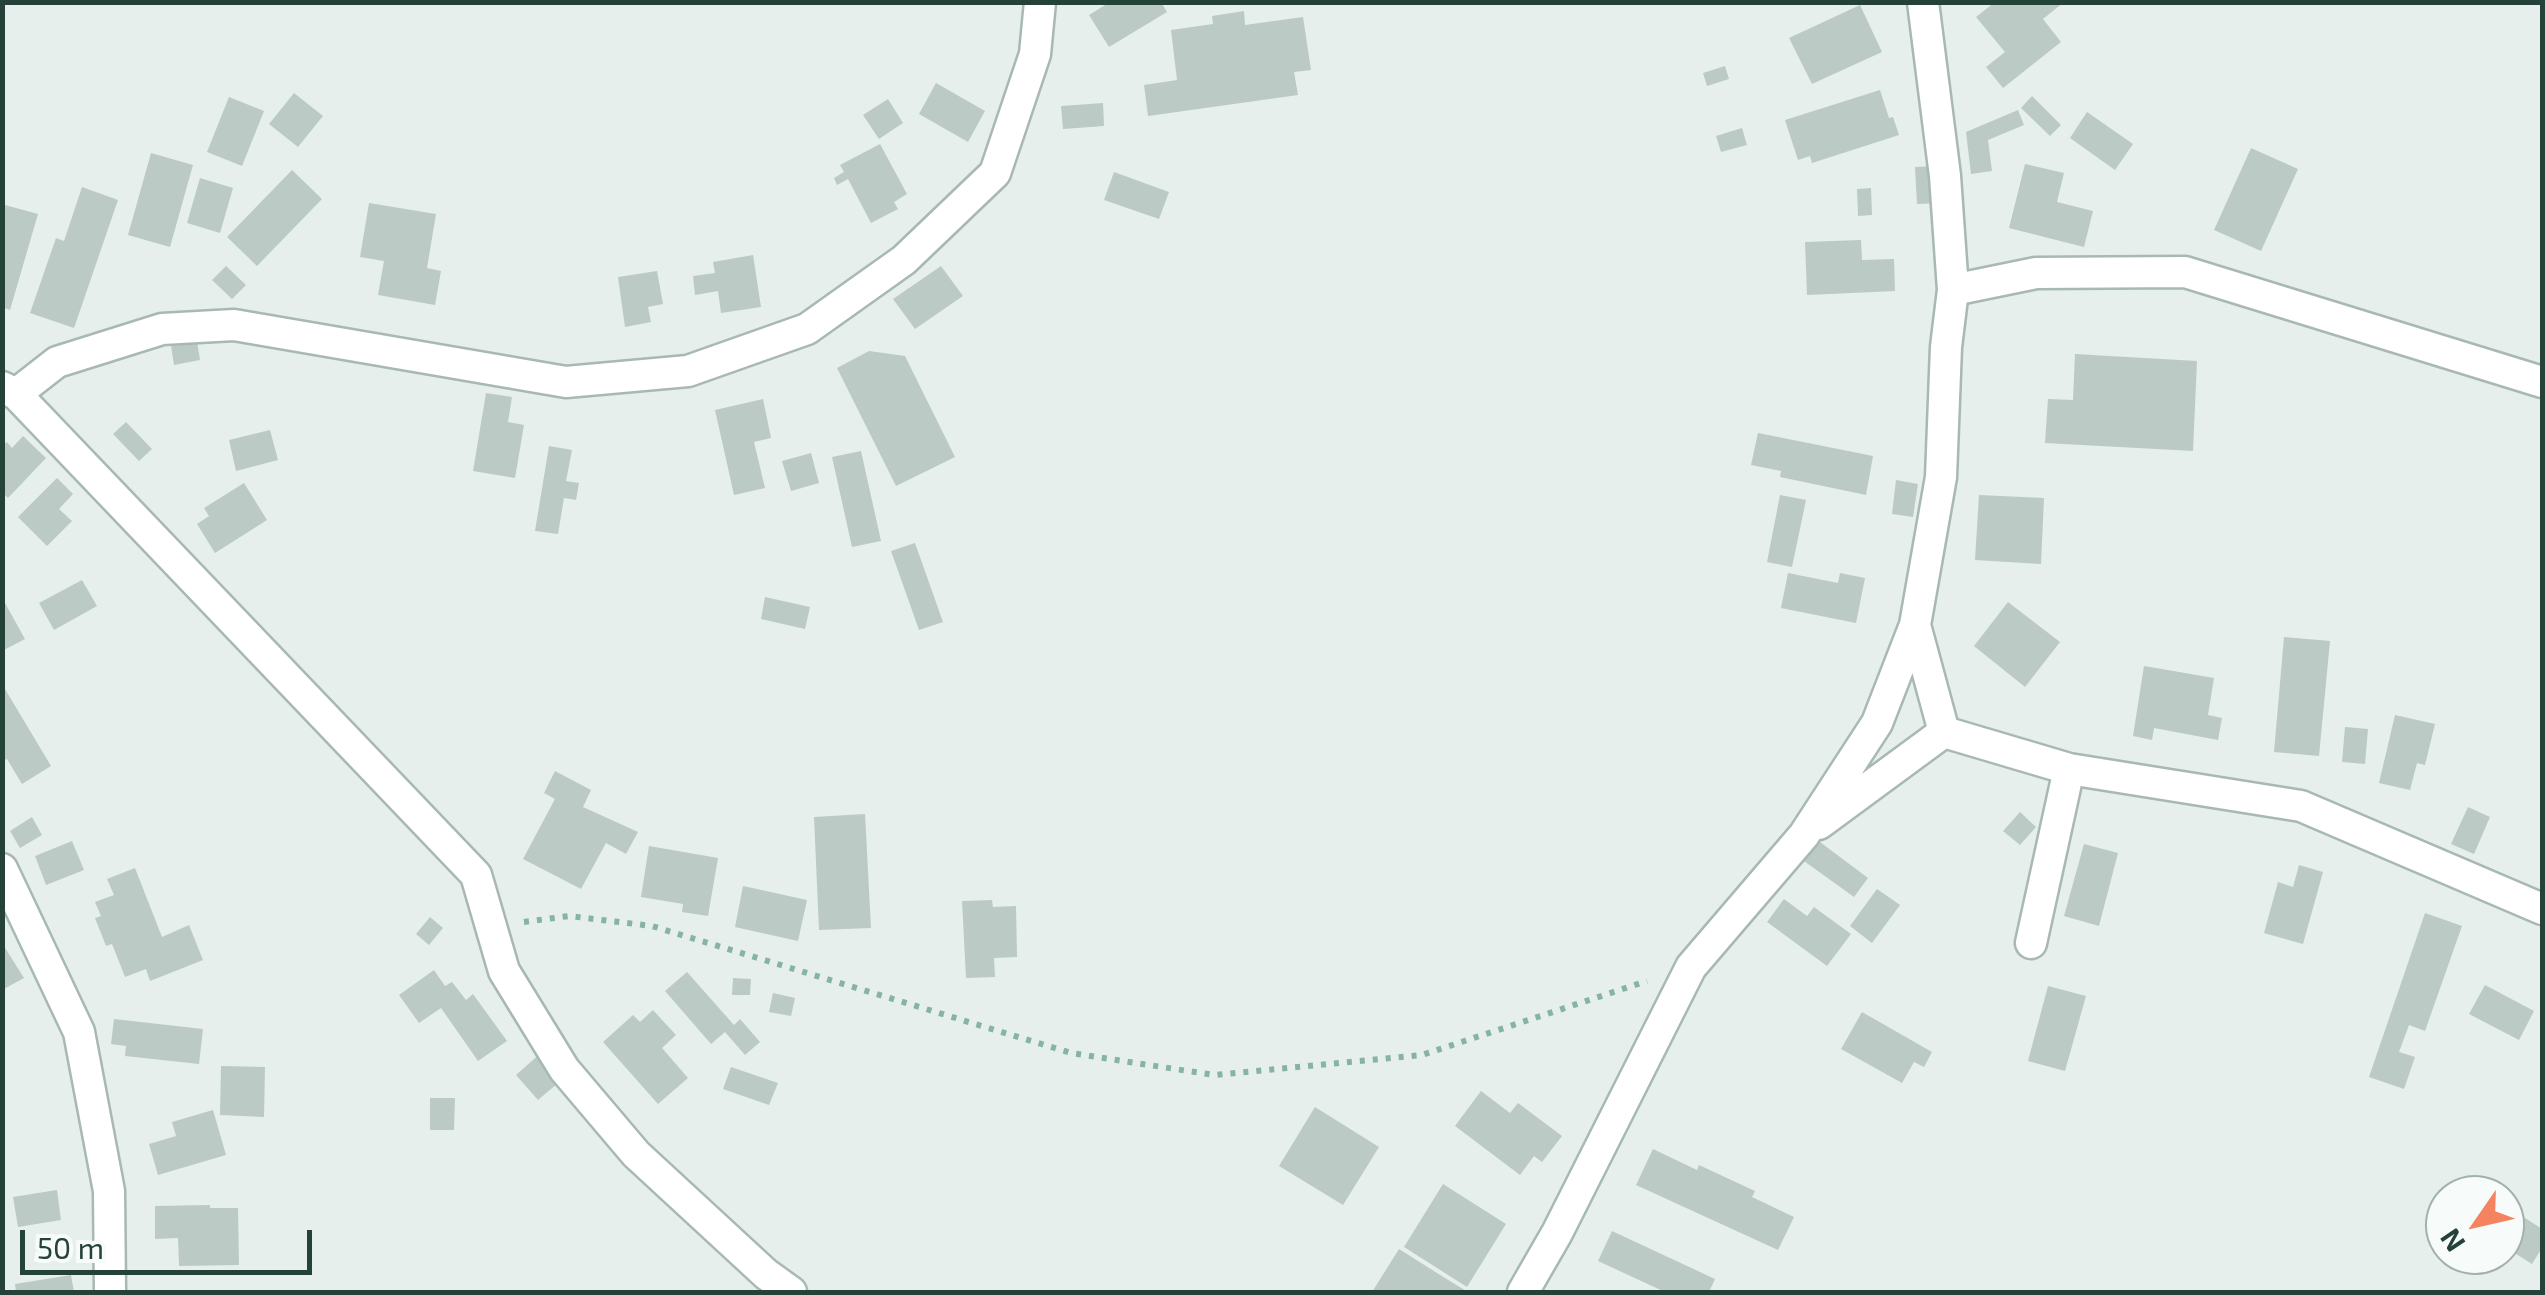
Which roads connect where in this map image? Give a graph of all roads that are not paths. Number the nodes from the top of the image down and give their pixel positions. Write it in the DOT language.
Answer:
graph roads {
  1 [pos="1040,2"];
  2 [pos="1923,2"];
  3 [pos="1953,290"];
  4 [pos="2542,382"];
  5 [pos="9,390"];
  6 [pos="1915,625"];
  7 [pos="1944,732"];
  8 [pos="2069,769"];
  9 [pos="1804,835"];
  10 [pos="2,870"];
  11 [pos="2542,909"];
  12 [pos="2031,943"];
  13 [pos="110,1292"];
  14 [pos="791,1292"];
  15 [pos="1523,1292"];
  1 -- 5 [label="street"];
  2 -- 3 [label="street"];
  3 -- 4 [label="street"];
  3 -- 6 [label="street"];
  5 -- 14 [label="street"];
  6 -- 7 [label="street"];
  6 -- 9 [label="street"];
  7 -- 8 [label="street"];
  7 -- 9 [label="street"];
  8 -- 11 [label="street"];
  8 -- 12 [label="street"];
  9 -- 15 [label="street"];
  10 -- 13 [label="street"];
}
